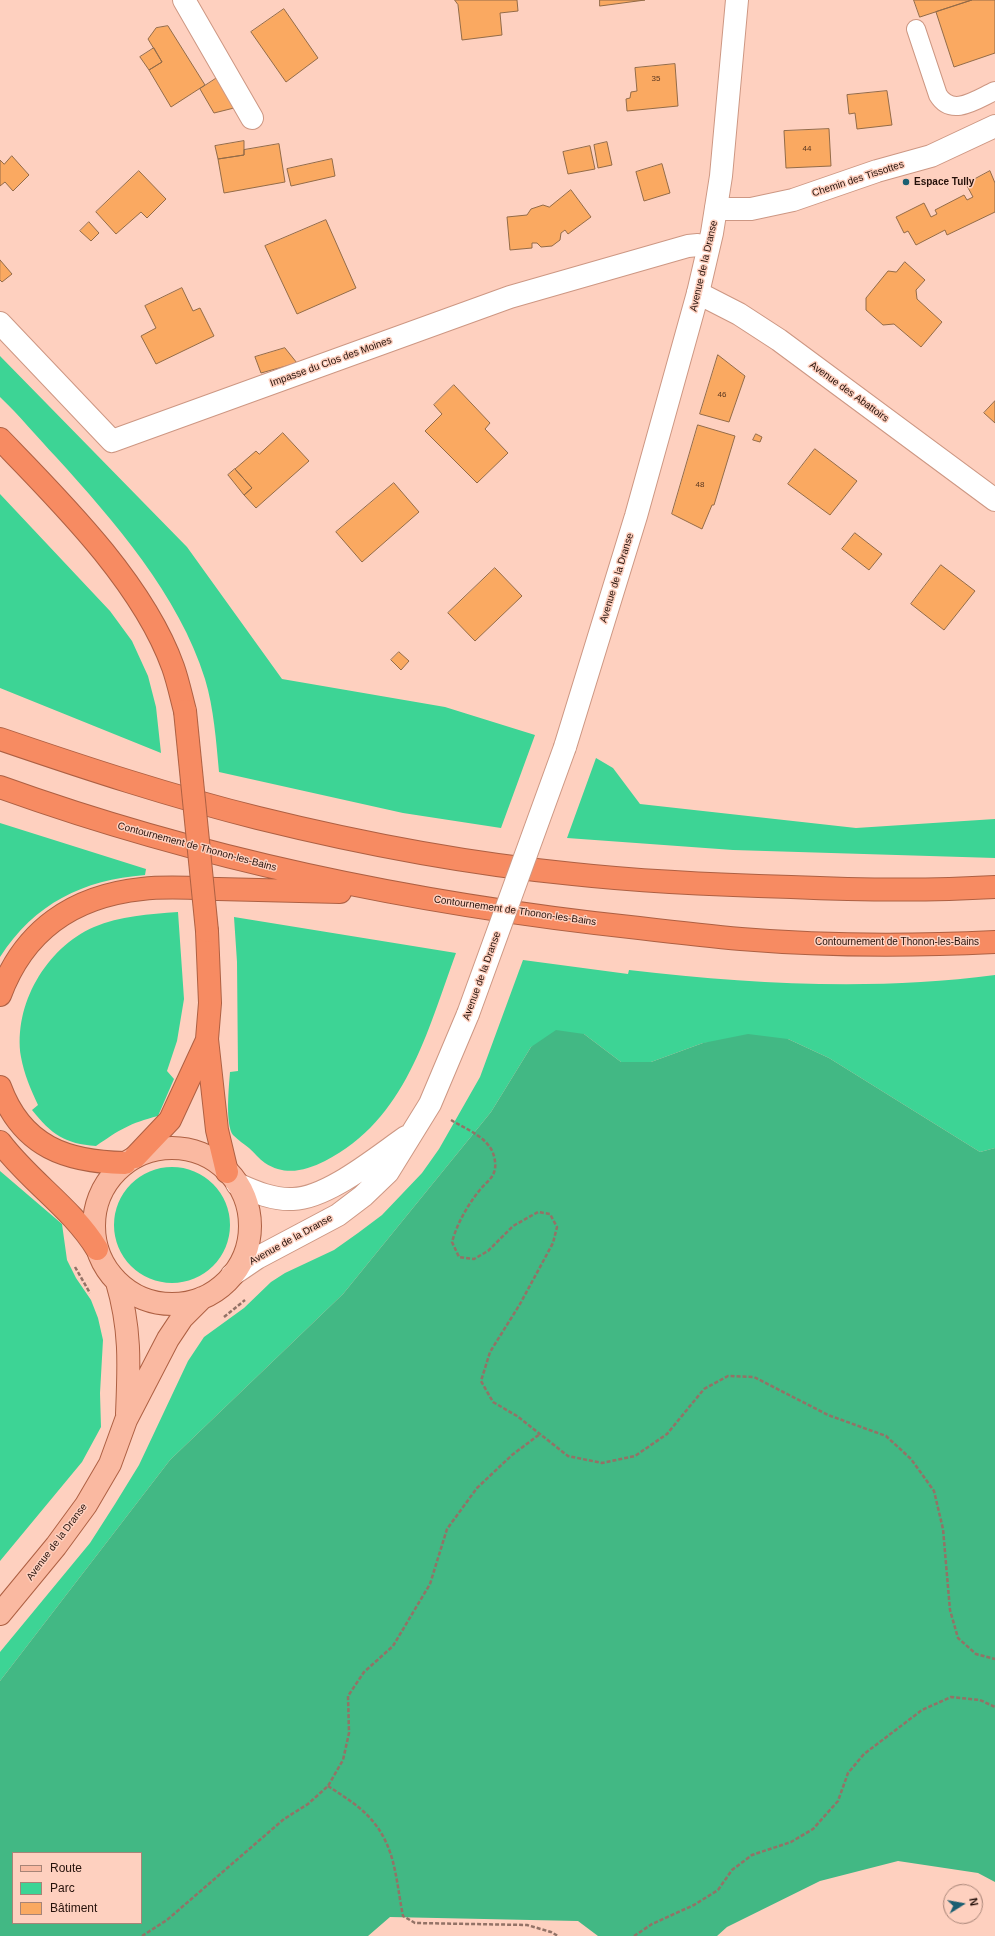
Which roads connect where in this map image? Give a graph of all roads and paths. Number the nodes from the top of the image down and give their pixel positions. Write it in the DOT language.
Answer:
graph roads {
  1 [pos="184,0"];
  2 [pos="737,0"];
  3 [pos="916,29"];
  4 [pos="995,91"];
  5 [pos="252,118"];
  6 [pos="995,126"];
  7 [pos="716,209"];
  8 [pos="708,248"];
  9 [pos="698,294"];
  10 [pos="0,323"];
  11 [pos="0,439"];
  12 [pos="995,500"];
  13 [pos="0,739"];
  14 [pos="0,787"];
  15 [pos="995,887"];
  16 [pos="398,893"];
  17 [pos="995,942"];
  18 [pos="0,995"];
  19 [pos="208,1039"];
  20 [pos="0,1087"];
  21 [pos="451,1120"];
  22 [pos="412,1133"];
  23 [pos="0,1142"];
  24 [pos="130,1160"];
  25 [pos="232,1178"];
  26 [pos="97,1249"];
  27 [pos="73,1260"];
  28 [pos="232,1275"];
  29 [pos="117,1282"];
  30 [pos="93,1297"];
  31 [pos="202,1298"];
  32 [pos="126,1420"];
  33 [pos="540,1434"];
  34 [pos="0,1614"];
  35 [pos="995,1659"];
  36 [pos="995,1707"];
  37 [pos="328,1786"];
  38 [pos="142,1936"];
  39 [pos="558,1936"];
  40 [pos="634,1936"];
  1 -- 5 [label="main road"];
  2 -- 7 [label="main road, Avenue de la Dranse"];
  3 -- 4 [label="lane"];
  6 -- 7 [label="main road, Chemin des Tissottes"];
  7 -- 8 [label="main road, Avenue de la Dranse"];
  8 -- 9 [label="main road, Avenue de la Dranse"];
  8 -- 10 [label="main road, Impasse du Clos des Moines"];
  9 -- 12 [label="main road, Avenue des Abattoirs"];
  9 -- 22 [label="main road, Avenue de la Dranse, bridge"];
  11 -- 19 [label="highway, bridge"];
  13 -- 15 [label="highway"];
  14 -- 16 [label="highway, Contournement de Thonon-les-Bains"];
  16 -- 17 [label="highway, Contournement de Thonon-les-Bains"];
  16 -- 18 [label="highway"];
  19 -- 24 [label="highway"];
  19 -- 25 [label="highway"];
  20 -- 24 [label="highway"];
  21 -- 33 [label="path"];
  22 -- 25 [label="main road, Avenue de la Dranse"];
  22 -- 28 [label="main road, Avenue de la Dranse"];
  23 -- 26 [label="highway"];
  24 -- 25 [label="main road"];
  24 -- 26 [label="main road"];
  25 -- 28 [label="main road"];
  26 -- 29 [label="main road"];
  27 -- 30 [label="path"];
  28 -- 31 [label="main road"];
  29 -- 31 [label="main road"];
  29 -- 32 [label="main road, Avenue de la Dranse"];
  31 -- 32 [label="main road, Avenue de la Dranse"];
  32 -- 34 [label="main road, Avenue de la Dranse"];
  33 -- 35 [label="path"];
  33 -- 37 [label="path"];
  36 -- 40 [label="path"];
  37 -- 38 [label="path"];
  37 -- 39 [label="path"];
}
